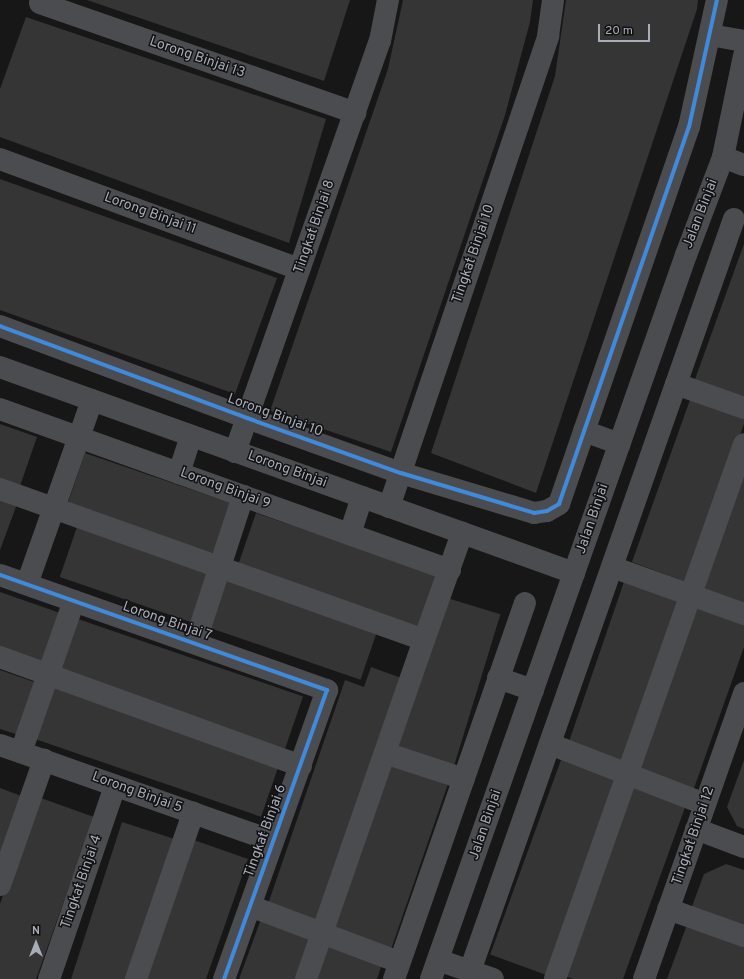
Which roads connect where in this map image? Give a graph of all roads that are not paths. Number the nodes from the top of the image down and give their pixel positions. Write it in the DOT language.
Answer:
graph roads {
  1 [pos="388,0"];
  2 [pos="553,0"];
  3 [pos="717,0"];
  4 [pos="40,3"];
  5 [pos="710,35"];
  6 [pos="744,41"];
  7 [pos="744,56"];
  8 [pos="355,113"];
  9 [pos="723,157"];
  10 [pos="0,159"];
  11 [pos="744,164"];
  12 [pos="734,219"];
  13 [pos="686,255"];
  14 [pos="718,266"];
  15 [pos="300,269"];
  16 [pos="0,326"];
  17 [pos="0,367"];
  18 [pos="676,384"];
  19 [pos="92,400"];
  20 [pos="744,408"];
  21 [pos="0,409"];
  22 [pos="247,418"];
  23 [pos="584,431"];
  24 [pos="191,436"];
  25 [pos="79,437"];
  26 [pos="620,444"];
  27 [pos="744,444"];
  28 [pos="235,452"];
  29 [pos="179,473"];
  30 [pos="401,473"];
  31 [pos="0,488"];
  32 [pos="243,496"];
  33 [pos="362,497"];
  34 [pos="389,507"];
  35 [pos="54,508"];
  36 [pos="462,533"];
  37 [pos="350,534"];
  38 [pos="220,567"];
  39 [pos="612,567"];
  40 [pos="450,570"];
  41 [pos="574,573"];
  42 [pos="0,575"];
  43 [pos="27,584"];
  44 [pos="691,595"];
  45 [pos="74,601"];
  46 [pos="525,603"];
  47 [pos="744,614"];
  48 [pos="424,640"];
  49 [pos="195,643"];
  50 [pos="0,657"];
  51 [pos="48,674"];
  52 [pos="498,678"];
  53 [pos="327,690"];
  54 [pos="533,690"];
  55 [pos="744,693"];
  56 [pos="550,744"];
  57 [pos="0,745"];
  58 [pos="21,752"];
  59 [pos="385,753"];
  60 [pos="44,760"];
  61 [pos="301,766"];
  62 [pos="627,774"];
  63 [pos="464,779"];
  64 [pos="115,786"];
  65 [pos="705,804"];
  66 [pos="193,813"];
  67 [pos="486,825"];
  68 [pos="696,829"];
  69 [pos="518,836"];
  70 [pos="273,842"];
  71 [pos="744,847"];
  72 [pos="0,885"];
  73 [pos="250,906"];
  74 [pos="668,909"];
  75 [pos="322,932"];
  76 [pos="744,936"];
  77 [pos="435,969"];
  78 [pos="396,971"];
  79 [pos="470,971"];
  80 [pos="49,979"];
  81 [pos="136,979"];
  82 [pos="224,979"];
  83 [pos="306,979"];
  84 [pos="493,979"];
  85 [pos="554,979"];
  86 [pos="644,979"];
  1 -- 8 [label="street, Tingkat Binjai 8"];
  2 -- 30 [label="street, Tingkat Binjai 10"];
  3 -- 5 [label="street"];
  4 -- 8 [label="street, Lorong Binjai 13"];
  5 -- 6 [label="street"];
  5 -- 23 [label="street"];
  7 -- 9 [label="street, Jalan Binjai"];
  8 -- 15 [label="street, Tingkat Binjai 8"];
  9 -- 11 [label="street"];
  9 -- 13 [label="street, Jalan Binjai"];
  10 -- 15 [label="street, Lorong Binjai 11"];
  12 -- 14 [label="street"];
  13 -- 14 [label="street"];
  13 -- 26 [label="street, Jalan Binjai"];
  14 -- 18 [label="street"];
  15 -- 22 [label="street, Tingkat Binjai 8"];
  16 -- 22 [label="street, Lorong Binjai 10"];
  17 -- 19 [label="street, Lorong Binjai"];
  18 -- 20 [label="street"];
  18 -- 39 [label="street"];
  19 -- 24 [label="street, Lorong Binjai"];
  19 -- 25 [label="street"];
  21 -- 25 [label="street, Lorong Binjai 9"];
  22 -- 28 [label="street, Tingkat Binjai 8"];
  22 -- 30 [label="street, Lorong Binjai 10"];
  23 -- 26 [label="street"];
  23 -- 30 [label="street, Lorong Binjai 10"];
  24 -- 28 [label="street, Lorong Binjai"];
  24 -- 29 [label="street"];
  25 -- 29 [label="street, Lorong Binjai 9"];
  25 -- 35 [label="street"];
  26 -- 41 [label="street, Jalan Binjai"];
  27 -- 44 [label="street"];
  28 -- 33 [label="street, Lorong Binjai"];
  29 -- 32 [label="street, Lorong Binjai 9"];
  30 -- 34 [label="street, Tingkat Binjai 10"];
  31 -- 35 [label="street"];
  32 -- 37 [label="street, Lorong Binjai 9"];
  32 -- 38 [label="street"];
  33 -- 34 [label="street, Lorong Binjai"];
  33 -- 37 [label="street"];
  34 -- 36 [label="street, Lorong Binjai"];
  35 -- 38 [label="street"];
  35 -- 43 [label="street"];
  36 -- 40 [label="street"];
  36 -- 41 [label="street, Lorong Binjai"];
  37 -- 40 [label="street, Lorong Binjai 9"];
  38 -- 48 [label="street"];
  38 -- 49 [label="street"];
  39 -- 44 [label="street"];
  39 -- 56 [label="street"];
  40 -- 48 [label="street"];
  41 -- 54 [label="street, Jalan Binjai"];
  42 -- 43 [label="street, Lorong Binjai 7"];
  43 -- 45 [label="street, Lorong Binjai 7"];
  44 -- 47 [label="street"];
  44 -- 62 [label="street"];
  45 -- 49 [label="street, Lorong Binjai 7"];
  45 -- 51 [label="street"];
  46 -- 52 [label="street"];
  48 -- 59 [label="street"];
  49 -- 53 [label="street, Lorong Binjai 7"];
  50 -- 51 [label="street"];
  51 -- 58 [label="street"];
  51 -- 61 [label="street"];
  52 -- 54 [label="street"];
  52 -- 63 [label="street"];
  53 -- 61 [label="street, Tingkat Binjai 6"];
  54 -- 67 [label="street, Jalan Binjai"];
  55 -- 65 [label="street, Tingkat Binjai 12"];
  56 -- 62 [label="street"];
  56 -- 69 [label="street"];
  57 -- 58 [label="street, Lorong Binjai 5"];
  58 -- 60 [label="street, Lorong Binjai 5"];
  59 -- 63 [label="street"];
  59 -- 75 [label="street"];
  60 -- 64 [label="street, Lorong Binjai 5"];
  60 -- 72 [label="street"];
  61 -- 70 [label="street, Tingkat Binjai 6"];
  62 -- 65 [label="street"];
  62 -- 85 [label="street"];
  63 -- 78 [label="street"];
  64 -- 66 [label="street, Lorong Binjai 5"];
  64 -- 80 [label="street, Tingkat Binjai 4"];
  65 -- 68 [label="street, Tingkat Binjai 12"];
  66 -- 70 [label="street, Lorong Binjai 5"];
  66 -- 81 [label="street"];
  67 -- 69 [label="street"];
  67 -- 77 [label="street, Jalan Binjai"];
  68 -- 71 [label="street"];
  68 -- 74 [label="street, Tingkat Binjai 12"];
  69 -- 79 [label="street"];
  70 -- 73 [label="street, Tingkat Binjai 6"];
  73 -- 75 [label="street"];
  73 -- 82 [label="street, Tingkat Binjai 6"];
  74 -- 76 [label="street"];
  74 -- 86 [label="street, Tingkat Binjai 12"];
  75 -- 78 [label="street"];
  75 -- 83 [label="street"];
  77 -- 79 [label="street"];
  79 -- 84 [label="street"];
}
